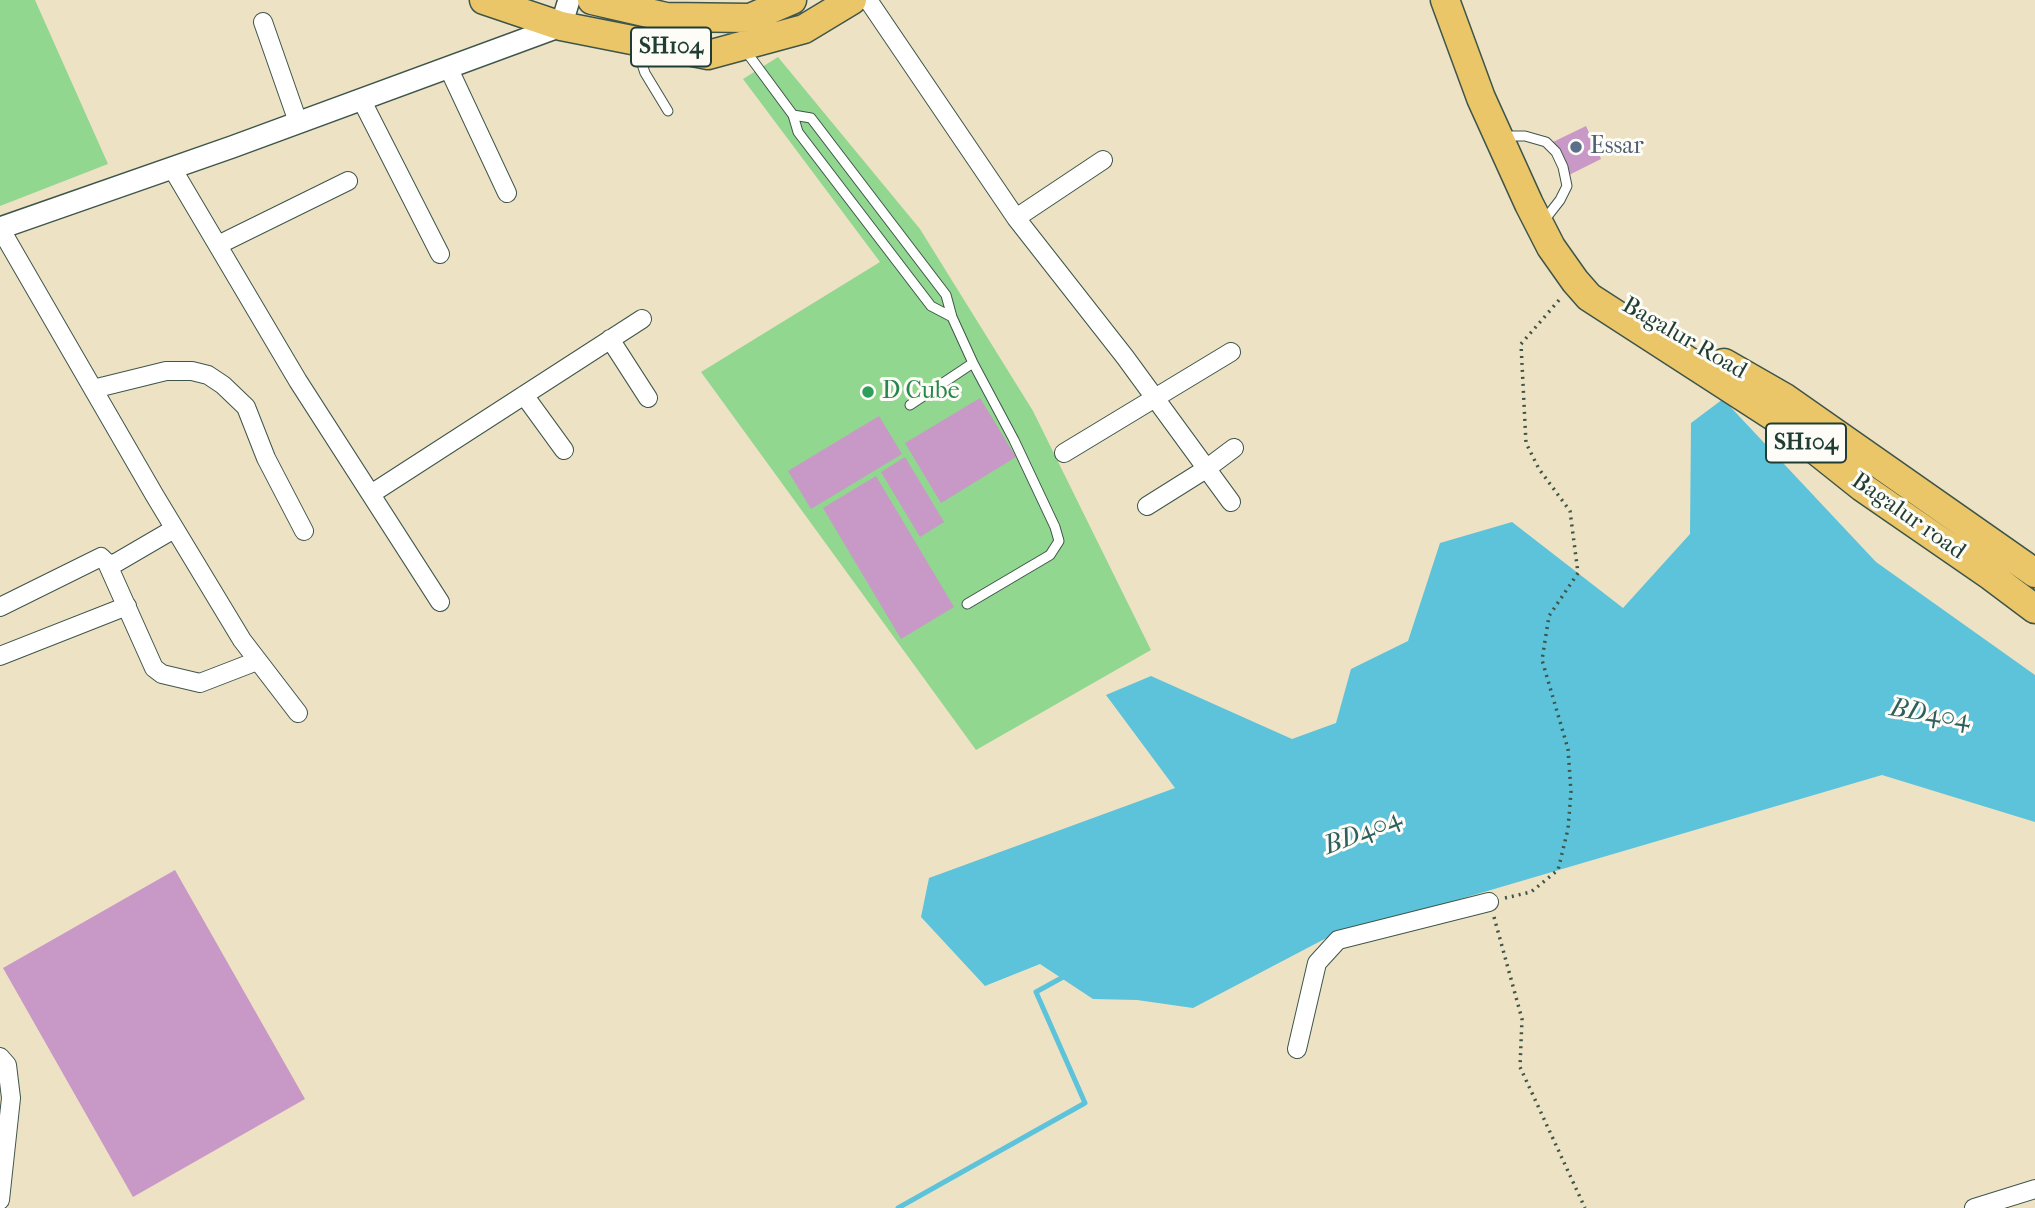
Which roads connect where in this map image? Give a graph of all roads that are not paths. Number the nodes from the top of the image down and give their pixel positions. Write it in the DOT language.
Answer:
graph roads {
  1 [pos="484,0"];
  2 [pos="592,0"];
  3 [pos="792,0"];
  4 [pos="852,0"];
  5 [pos="868,0"];
  6 [pos="1445,0"];
  7 [pos="1459,0"];
  8 [pos="664,9"];
  9 [pos="565,13"];
  10 [pos="263,22"];
  11 [pos="641,41"];
  12 [pos="742,46"];
  13 [pos="448,67"];
  14 [pos="361,99"];
  15 [pos="668,111"];
  16 [pos="793,115"];
  17 [pos="298,122"];
  18 [pos="1508,136"];
  19 [pos="1103,160"];
  20 [pos="172,167"];
  21 [pos="348,181"];
  22 [pos="507,193"];
  23 [pos="1016,218"];
  24 [pos="1546,218"];
  25 [pos="0,228"];
  26 [pos="218,245"];
  27 [pos="440,254"];
  28 [pos="1580,277"];
  29 [pos="952,317"];
  30 [pos="642,319"];
  31 [pos="610,339"];
  32 [pos="1231,352"];
  33 [pos="973,363"];
  34 [pos="93,389"];
  35 [pos="524,395"];
  36 [pos="648,398"];
  37 [pos="1156,398"];
  38 [pos="910,405"];
  39 [pos="1234,448"];
  40 [pos="564,450"];
  41 [pos="1064,453"];
  42 [pos="1206,469"];
  43 [pos="370,494"];
  44 [pos="1231,502"];
  45 [pos="1147,506"];
  46 [pos="174,529"];
  47 [pos="304,531"];
  48 [pos="107,563"];
  49 [pos="2035,573"];
  50 [pos="440,601"];
  51 [pos="967,604"];
  52 [pos="127,606"];
  53 [pos="0,607"];
  54 [pos="2035,609"];
  55 [pos="0,656"];
  56 [pos="257,661"];
  57 [pos="298,713"];
  58 [pos="1489,902"];
  59 [pos="1297,1049"];
  60 [pos="0,1056"];
  61 [pos="2035,1189"];
  62 [pos="0,1200"];
  63 [pos="1973,1208"];
  1 -- 9 [label="main road, SH104"];
  2 -- 8 [label="main road, SH104"];
  3 -- 8 [label="main road, SH104"];
  4 -- 12 [label="main road, SH104"];
  5 -- 23 [label="street"];
  6 -- 28 [label="main road, Bagalur Road / SH104"];
  7 -- 18 [label="main road, Bagalur Road / SH104"];
  9 -- 11 [label="main road, SH104"];
  9 -- 13 [label="street"];
  10 -- 17 [label="street"];
  11 -- 12 [label="main road, SH104"];
  11 -- 15 [label="lane"];
  12 -- 16 [label="lane"];
  13 -- 14 [label="street"];
  13 -- 22 [label="street"];
  14 -- 17 [label="street"];
  14 -- 27 [label="street"];
  16 -- 29 [label="lane"];
  16 -- 29 [label="lane"];
  17 -- 20 [label="street"];
  18 -- 24 [label="main road, Bagalur Road / SH104"];
  18 -- 24 [label="lane"];
  19 -- 23 [label="street"];
  20 -- 25 [label="street"];
  20 -- 26 [label="street"];
  21 -- 26 [label="street"];
  23 -- 37 [label="street"];
  24 -- 28 [label="main road, Bagalur Road / SH104"];
  25 -- 34 [label="street"];
  26 -- 43 [label="street"];
  28 -- 49 [label="main road, Bagalur Road / SH104"];
  28 -- 54 [label="main road, Bagalur road / SH104"];
  29 -- 33 [label="lane"];
  30 -- 31 [label="street"];
  31 -- 35 [label="street"];
  31 -- 36 [label="street"];
  32 -- 37 [label="street"];
  33 -- 38 [label="lane"];
  33 -- 51 [label="lane"];
  34 -- 46 [label="street"];
  34 -- 47 [label="street"];
  35 -- 40 [label="street"];
  35 -- 43 [label="street"];
  37 -- 41 [label="street"];
  37 -- 42 [label="street"];
  39 -- 42 [label="street"];
  42 -- 44 [label="street"];
  42 -- 45 [label="street"];
  43 -- 50 [label="street"];
  46 -- 48 [label="street"];
  46 -- 56 [label="street"];
  48 -- 52 [label="street"];
  48 -- 53 [label="street"];
  52 -- 55 [label="street"];
  52 -- 56 [label="street"];
  56 -- 57 [label="street"];
  58 -- 59 [label="street"];
  60 -- 62 [label="street"];
  61 -- 63 [label="street"];
}
